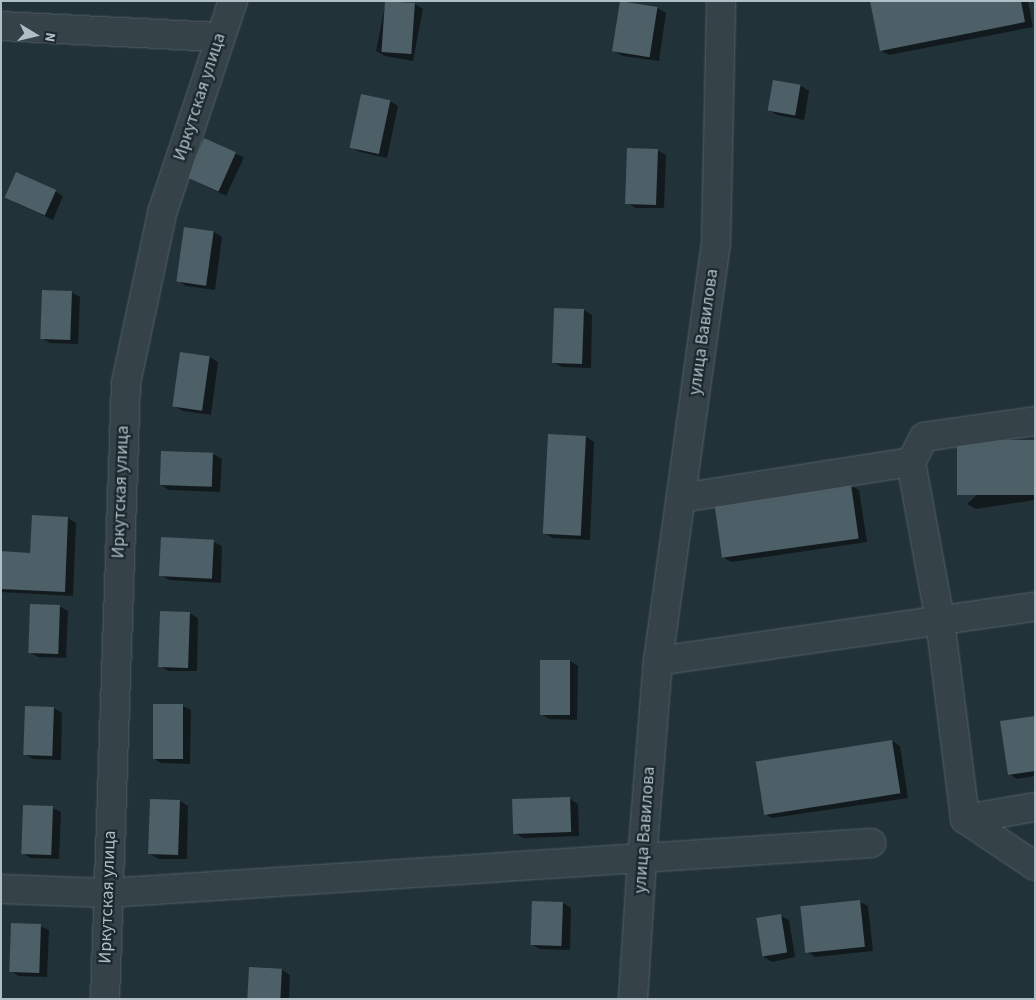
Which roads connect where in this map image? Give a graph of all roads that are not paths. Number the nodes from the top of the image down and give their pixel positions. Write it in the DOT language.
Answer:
graph roads {
  1 [pos="233,1"];
  2 [pos="721,1"];
  3 [pos="1,26"];
  4 [pos="220,37"];
  5 [pos="1035,421"];
  6 [pos="912,462"];
  7 [pos="680,498"];
  8 [pos="1035,607"];
  9 [pos="940,620"];
  10 [pos="658,660"];
  11 [pos="1035,807"];
  12 [pos="965,819"];
  13 [pos="871,843"];
  14 [pos="642,859"];
  15 [pos="1035,866"];
  16 [pos="1,889"];
  17 [pos="108,893"];
  18 [pos="105,999"];
  19 [pos="634,999"];
  1 -- 4 [label="street, Иркутская улица"];
  2 -- 7 [label="street, улица Вавилова"];
  3 -- 4 [label="street"];
  4 -- 17 [label="street, Иркутская улица"];
  5 -- 6 [label="street"];
  6 -- 7 [label="street"];
  6 -- 9 [label="street"];
  7 -- 10 [label="street, улица Вавилова"];
  8 -- 9 [label="street"];
  9 -- 10 [label="street"];
  9 -- 12 [label="street"];
  10 -- 14 [label="street, улица Вавилова"];
  11 -- 12 [label="street"];
  12 -- 15 [label="street"];
  13 -- 14 [label="street"];
  14 -- 17 [label="street"];
  14 -- 19 [label="street, улица Вавилова"];
  16 -- 17 [label="street"];
  17 -- 18 [label="street, Иркутская улица"];
}
